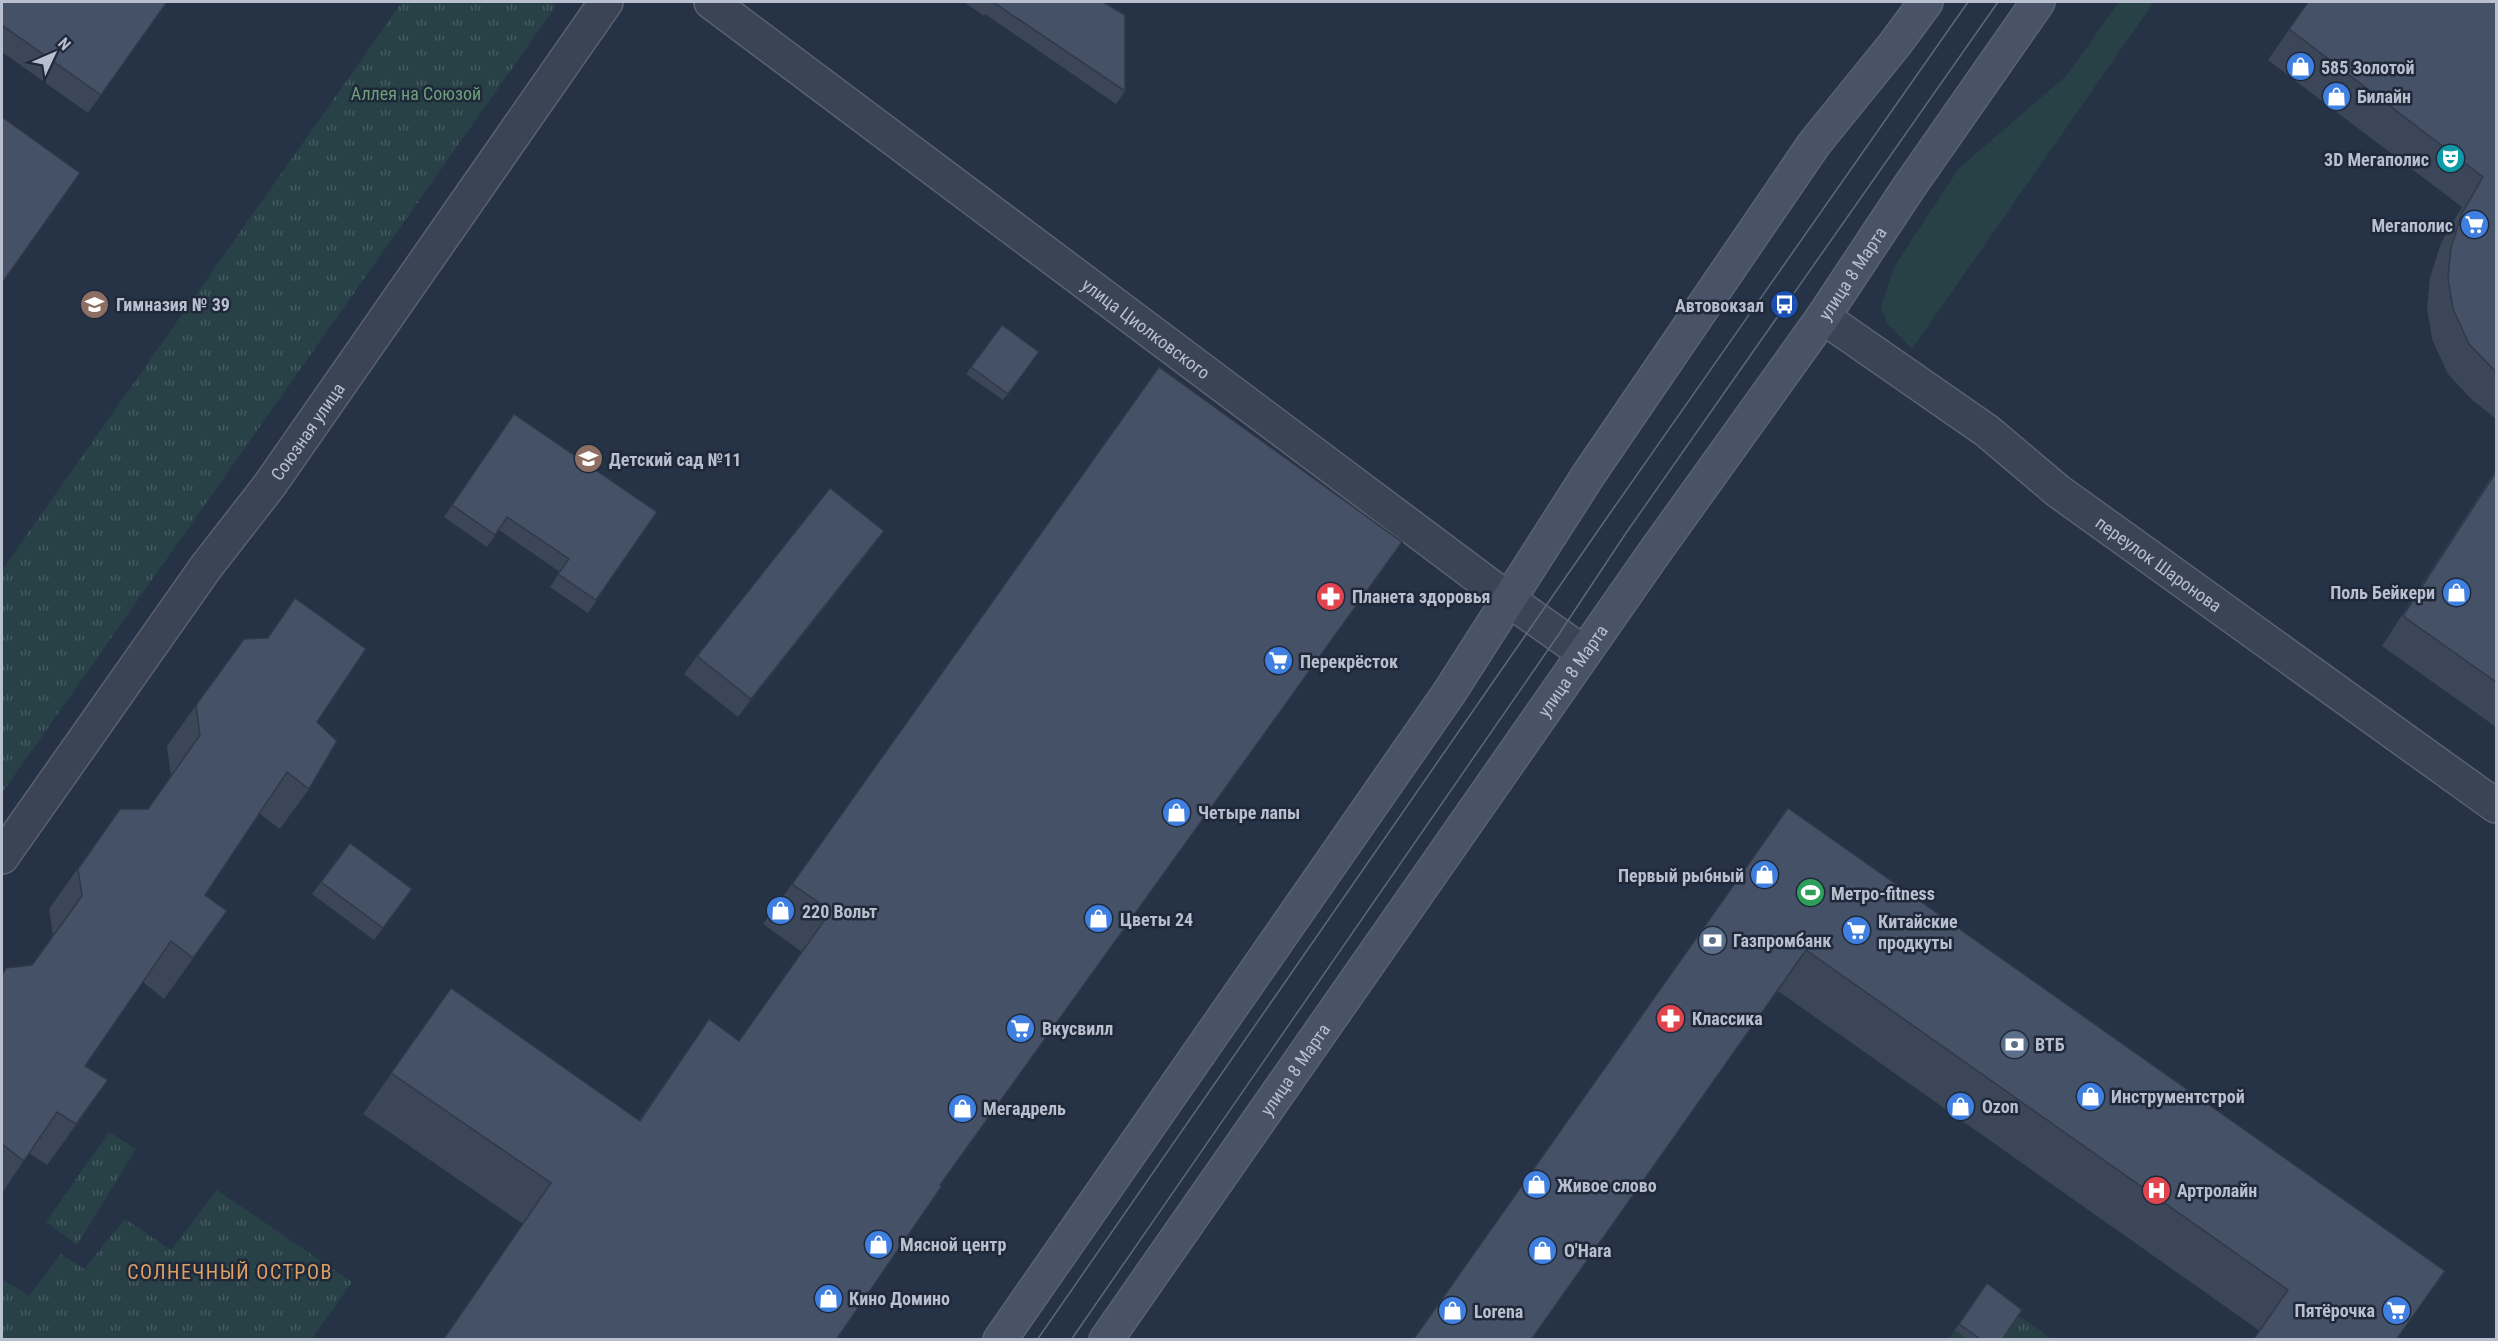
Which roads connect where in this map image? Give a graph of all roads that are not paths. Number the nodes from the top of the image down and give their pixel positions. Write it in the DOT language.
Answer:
graph roads {
  1 [pos="606,2"];
  2 [pos="711,2"];
  3 [pos="1926,2"];
  4 [pos="2038,2"];
  5 [pos="1823,317"];
  6 [pos="1509,600"];
  7 [pos="1584,653"];
  8 [pos="2496,806"];
  9 [pos="2,857"];
  10 [pos="1000,1340"];
  11 [pos="1106,1340"];
  1 -- 9 [label="street, Союзная улица"];
  2 -- 6 [label="street, улица Циолковского"];
  3 -- 6 [label="main road"];
  4 -- 5 [label="main road, улица 8 Марта"];
  5 -- 7 [label="main road, улица 8 Марта"];
  5 -- 8 [label="street, переулок Шаронова"];
  6 -- 7 [label="street, улица Циолковского"];
  6 -- 10 [label="main road"];
  7 -- 11 [label="main road, улица 8 Марта"];
}
